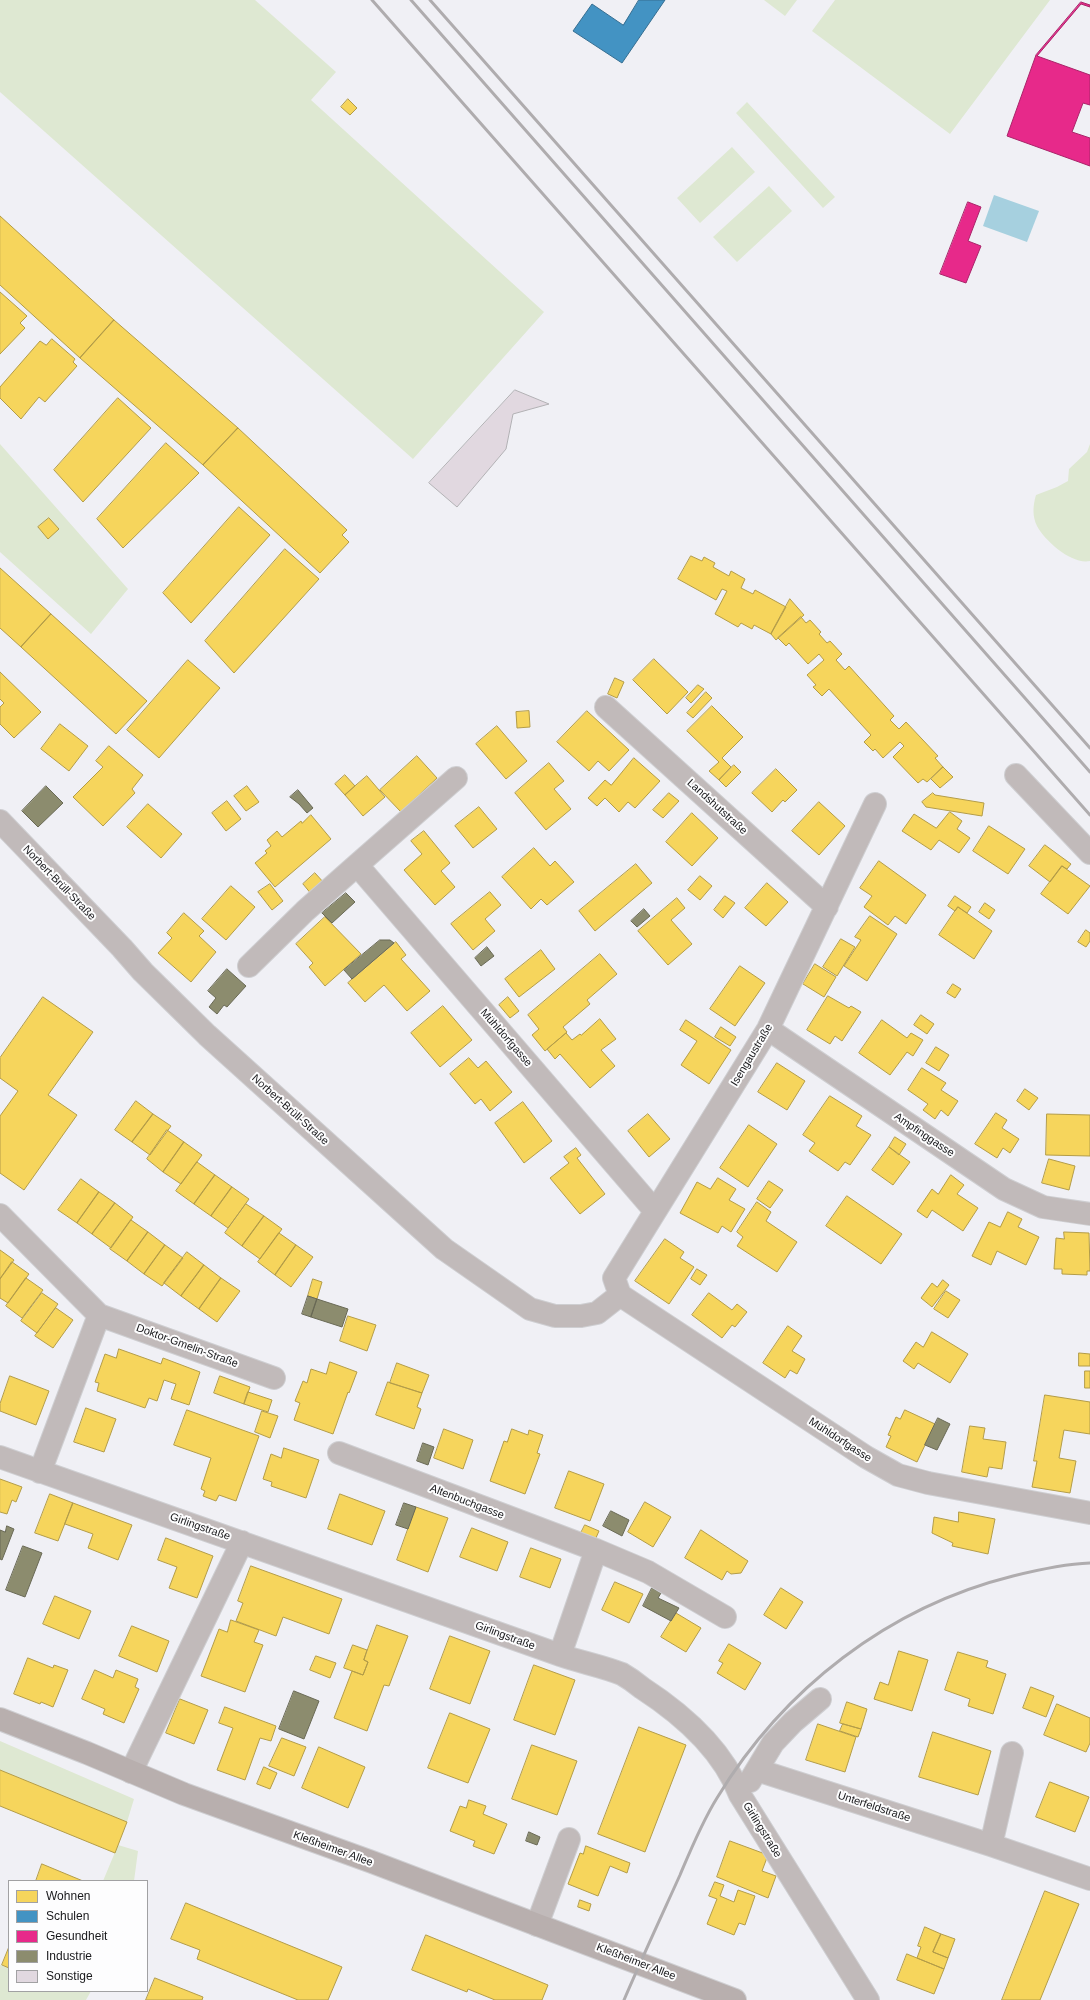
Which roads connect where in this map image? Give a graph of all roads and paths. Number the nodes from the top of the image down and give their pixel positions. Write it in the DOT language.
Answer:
graph roads {
  1 [pos="606,707"];
  2 [pos="1016,775"];
  3 [pos="456,778"];
  4 [pos="875,804"];
  5 [pos="0,822"];
  6 [pos="1090,854"];
  7 [pos="357,865"];
  8 [pos="827,907"];
  9 [pos="249,966"];
  10 [pos="768,1029"];
  11 [pos="655,1212"];
  12 [pos="1090,1214"];
  13 [pos="0,1215"];
  14 [pos="620,1295"];
  15 [pos="99,1315"];
  16 [pos="274,1378"];
  17 [pos="339,1452"];
  18 [pos="0,1457"];
  19 [pos="40,1472"];
  20 [pos="1090,1513"];
  21 [pos="242,1542"];
  22 [pos="596,1550"];
  23 [pos="725,1618"];
  24 [pos="560,1655"];
  25 [pos="820,1698"];
  26 [pos="0,1719"];
  27 [pos="1012,1753"];
  28 [pos="758,1770"];
  29 [pos="130,1772"];
  30 [pos="740,1795"];
  31 [pos="569,1839"];
  32 [pos="991,1845"];
  33 [pos="1090,1879"];
  34 [pos="537,1925"];
  35 [pos="735,2000"];
  36 [pos="868,2000"];
  1 -- 8 [label="street, Landshutstraße"];
  2 -- 6 [label="street"];
  3 -- 7 [label="street"];
  4 -- 8 [label="street, Isengaustraße"];
  5 -- 14 [label="street, Norbert-Brüll-Straße"];
  7 -- 9 [label="street"];
  7 -- 11 [label="street, Mühldorfgasse"];
  8 -- 10 [label="street, Isengaustraße"];
  10 -- 11 [label="street, Isengaustraße"];
  10 -- 12 [label="street, Ampfinggasse"];
  11 -- 14 [label="street, Isengaustraße"];
  13 -- 15 [label="street, Doktor-Gmelin-Straße"];
  14 -- 20 [label="street, Mühldorfgasse"];
  15 -- 16 [label="street, Doktor-Gmelin-Straße"];
  15 -- 19 [label="street"];
  17 -- 22 [label="street, Altenbuchgasse"];
  18 -- 19 [label="street, Girlingstraße"];
  19 -- 21 [label="street, Girlingstraße"];
  21 -- 24 [label="street, Girlingstraße"];
  21 -- 29 [label="street"];
  22 -- 23 [label="street, Altenbuchgasse"];
  22 -- 24 [label="street"];
  24 -- 30 [label="street, Girlingstraße"];
  25 -- 28 [label="street"];
  26 -- 29 [label="street, Kleßheimer Allee"];
  27 -- 32 [label="street"];
  28 -- 30 [label="street"];
  28 -- 32 [label="street, Unterfeldstraße"];
  29 -- 34 [label="street, Kleßheimer Allee"];
  30 -- 36 [label="street, Girlingstraße"];
  31 -- 34 [label="street"];
  32 -- 33 [label="street, Unterfeldstraße"];
  34 -- 35 [label="street, Kleßheimer Allee"];
}
